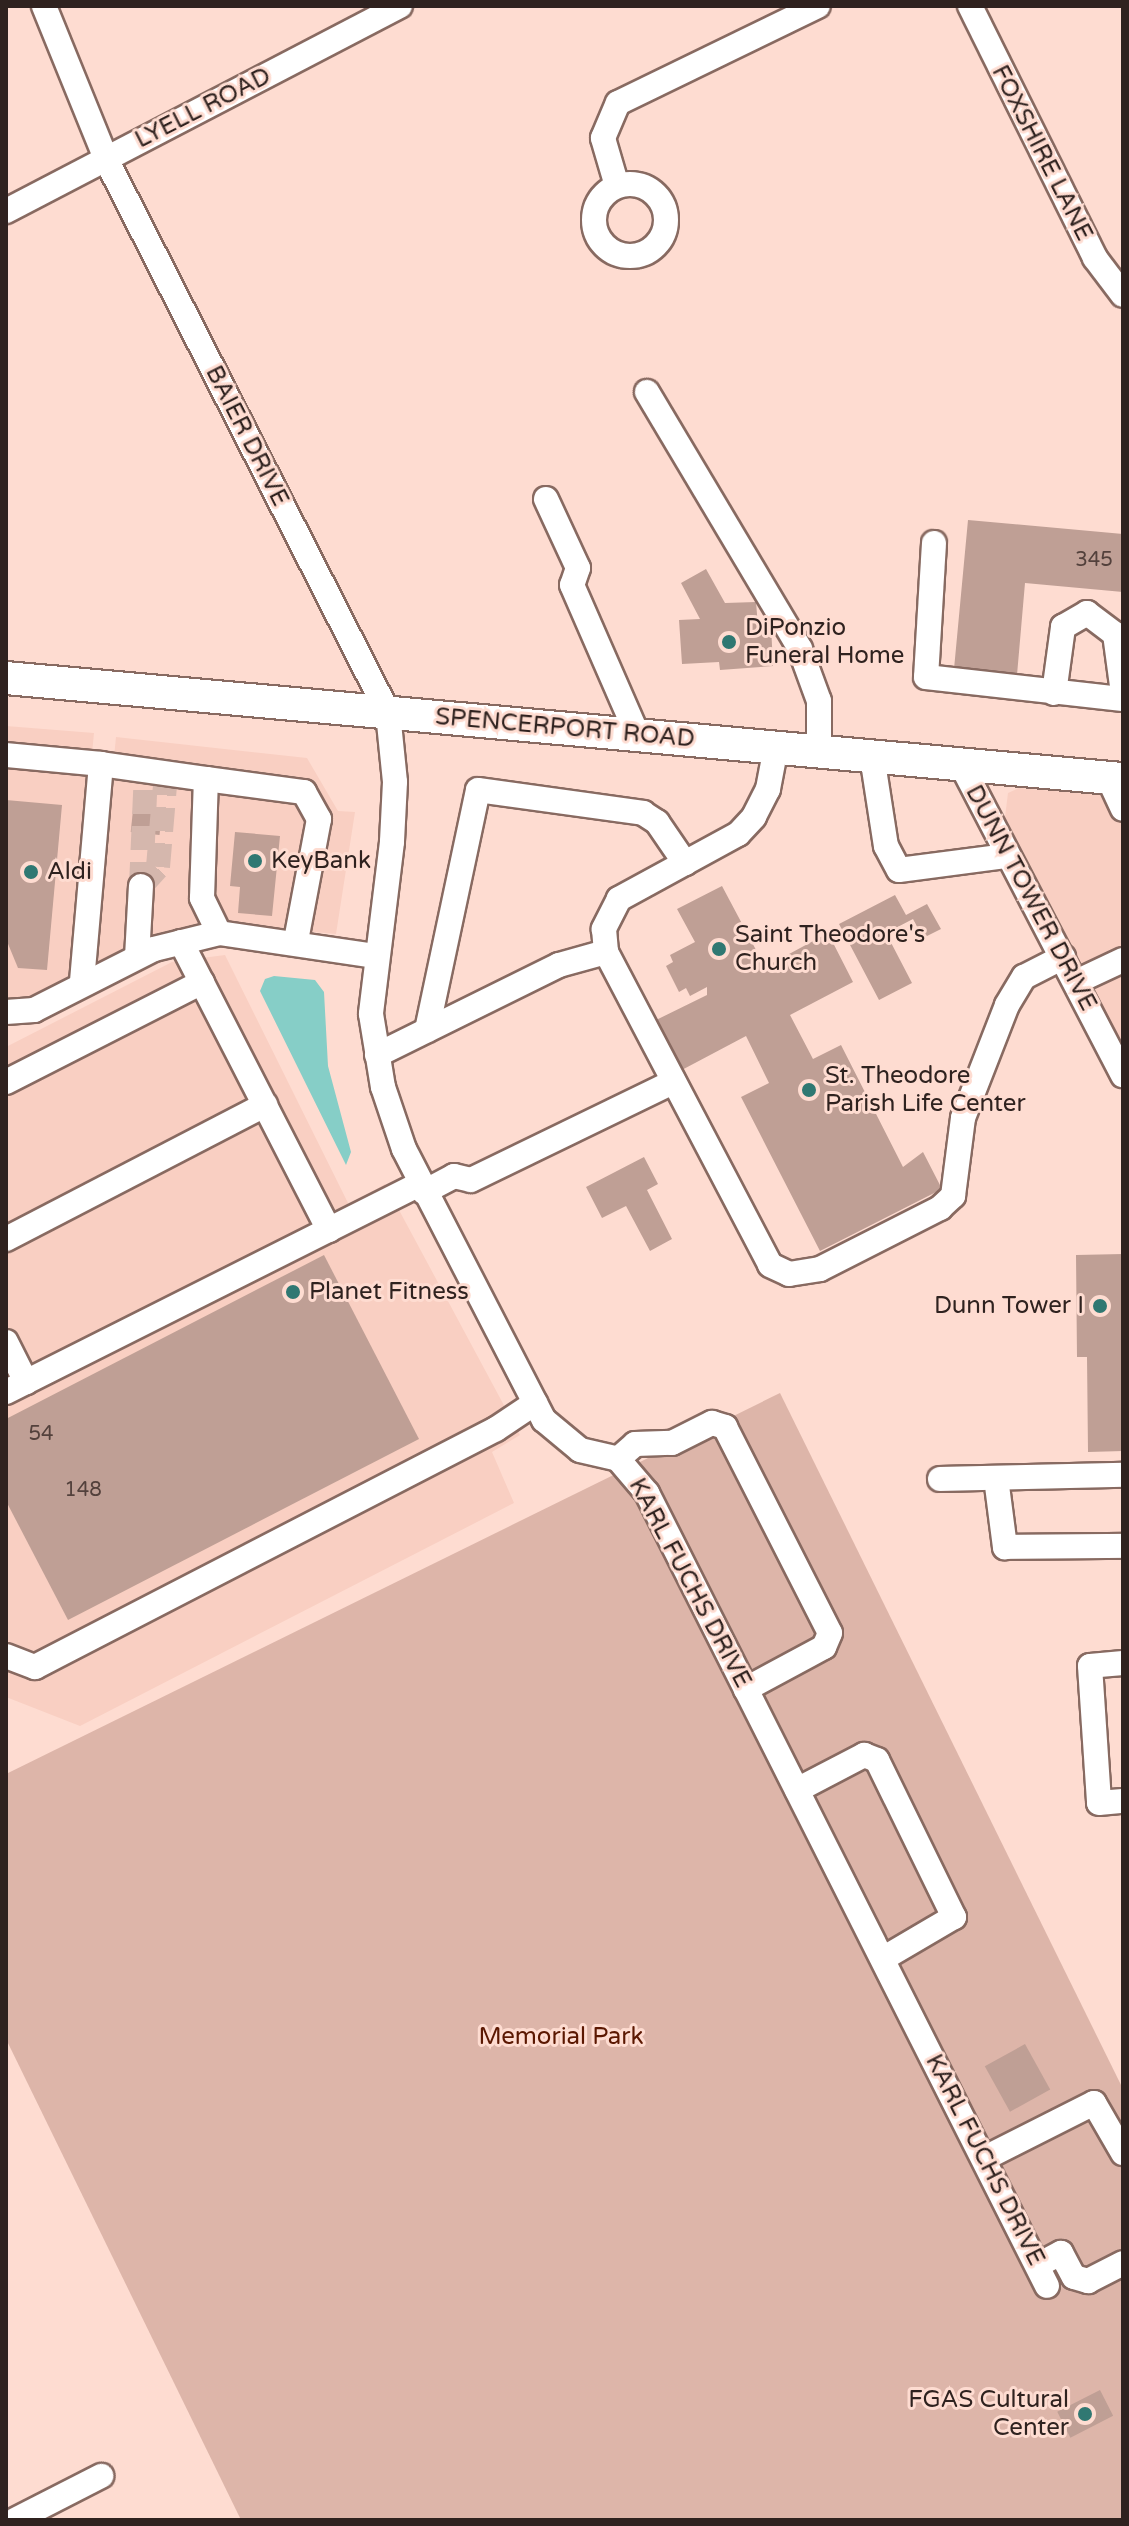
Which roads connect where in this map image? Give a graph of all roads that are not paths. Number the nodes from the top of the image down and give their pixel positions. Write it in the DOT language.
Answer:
graph roads {
  1 [pos="44,6"];
  2 [pos="400,6"];
  3 [pos="818,6"];
  4 [pos="970,6"];
  5 [pos="106,159"];
  6 [pos="617,186"];
  7 [pos="6,211"];
  8 [pos="1123,295"];
  9 [pos="647,392"];
  10 [pos="546,499"];
  11 [pos="934,543"];
  12 [pos="6,678"];
  13 [pos="1054,693"];
  14 [pos="1123,693"];
  15 [pos="1123,699"];
  16 [pos="388,713"];
  17 [pos="637,734"];
  18 [pos="776,747"];
  19 [pos="819,751"];
  20 [pos="6,755"];
  21 [pos="872,756"];
  22 [pos="101,764"];
  23 [pos="961,764"];
  24 [pos="1116,778"];
  25 [pos="206,779"];
  26 [pos="1123,809"];
  27 [pos="1007,856"];
  28 [pos="685,863"];
  29 [pos="141,886"];
  30 [pos="219,933"];
  31 [pos="296,941"];
  32 [pos="181,942"];
  33 [pos="606,952"];
  34 [pos="374,956"];
  35 [pos="137,957"];
  36 [pos="1063,957"];
  37 [pos="1123,960"];
  38 [pos="202,982"];
  39 [pos="1076,982"];
  40 [pos="82,983"];
  41 [pos="6,1012"];
  42 [pos="427,1030"];
  43 [pos="377,1055"];
  44 [pos="1123,1075"];
  45 [pos="6,1082"];
  46 [pos="673,1082"];
  47 [pos="265,1105"];
  48 [pos="422,1188"];
  49 [pos="329,1230"];
  50 [pos="6,1239"];
  51 [pos="6,1342"];
  52 [pos="16,1387"];
  53 [pos="535,1403"];
  54 [pos="618,1459"];
  55 [pos="1123,1475"];
  56 [pos="996,1478"];
  57 [pos="940,1479"];
  58 [pos="1123,1546"];
  59 [pos="6,1656"];
  60 [pos="1123,1663"];
  61 [pos="746,1689"];
  62 [pos="797,1790"];
  63 [pos="1123,1801"];
  64 [pos="884,1958"];
  65 [pos="1123,2153"];
  66 [pos="985,2158"];
  67 [pos="1123,2263"];
  68 [pos="101,2476"];
  69 [pos="15,2520"];
  1 -- 5 [label="street, BAIER DRIVE"];
  2 -- 5 [label="street, LYELL ROAD"];
  3 -- 6 [label="street"];
  4 -- 8 [label="street, FOXSHIRE LANE"];
  5 -- 7 [label="street, LYELL ROAD"];
  5 -- 16 [label="street, BAIER DRIVE"];
  9 -- 19 [label="street"];
  10 -- 17 [label="street"];
  11 -- 13 [label="street"];
  12 -- 16 [label="main road, SPENCERPORT ROAD"];
  13 -- 14 [label="street"];
  13 -- 15 [label="street"];
  16 -- 17 [label="main road, SPENCERPORT ROAD"];
  16 -- 34 [label="street, KARL FUCHS DRIVE"];
  17 -- 18 [label="main road, SPENCERPORT ROAD"];
  18 -- 19 [label="main road, SPENCERPORT ROAD"];
  18 -- 28 [label="street"];
  19 -- 21 [label="main road, SPENCERPORT ROAD"];
  20 -- 22 [label="street"];
  21 -- 23 [label="main road, SPENCERPORT ROAD"];
  21 -- 27 [label="street"];
  22 -- 25 [label="street"];
  22 -- 40 [label="street"];
  23 -- 24 [label="main road, SPENCERPORT ROAD"];
  23 -- 27 [label="street, DUNN TOWER DRIVE"];
  24 -- 26 [label="street"];
  25 -- 30 [label="street"];
  25 -- 31 [label="street"];
  27 -- 36 [label="street, DUNN TOWER DRIVE"];
  28 -- 33 [label="street"];
  28 -- 42 [label="street"];
  29 -- 35 [label="street"];
  30 -- 31 [label="street"];
  30 -- 32 [label="street"];
  31 -- 34 [label="street"];
  32 -- 35 [label="street"];
  32 -- 38 [label="street"];
  33 -- 42 [label="street"];
  33 -- 46 [label="street"];
  34 -- 43 [label="street, KARL FUCHS DRIVE"];
  35 -- 40 [label="street"];
  36 -- 39 [label="street, DUNN TOWER DRIVE"];
  36 -- 46 [label="street"];
  37 -- 39 [label="street"];
  38 -- 45 [label="street"];
  38 -- 47 [label="street"];
  39 -- 44 [label="street, DUNN TOWER DRIVE"];
  40 -- 41 [label="street"];
  42 -- 43 [label="street"];
  43 -- 48 [label="street, KARL FUCHS DRIVE"];
  46 -- 48 [label="street"];
  47 -- 49 [label="street"];
  47 -- 50 [label="street"];
  48 -- 49 [label="street"];
  48 -- 53 [label="street, KARL FUCHS DRIVE"];
  49 -- 52 [label="street"];
  51 -- 52 [label="street"];
  53 -- 54 [label="street, KARL FUCHS DRIVE"];
  53 -- 59 [label="street"];
  54 -- 61 [label="street, KARL FUCHS DRIVE"];
  54 -- 61 [label="street"];
  55 -- 56 [label="street"];
  56 -- 57 [label="street"];
  56 -- 58 [label="street"];
  60 -- 63 [label="street"];
  61 -- 62 [label="street, KARL FUCHS DRIVE"];
  62 -- 64 [label="street, KARL FUCHS DRIVE"];
  62 -- 64 [label="street"];
  64 -- 66 [label="street, KARL FUCHS DRIVE"];
  65 -- 66 [label="street"];
  66 -- 67 [label="street, KARL FUCHS DRIVE"];
  68 -- 69 [label="street"];
}
